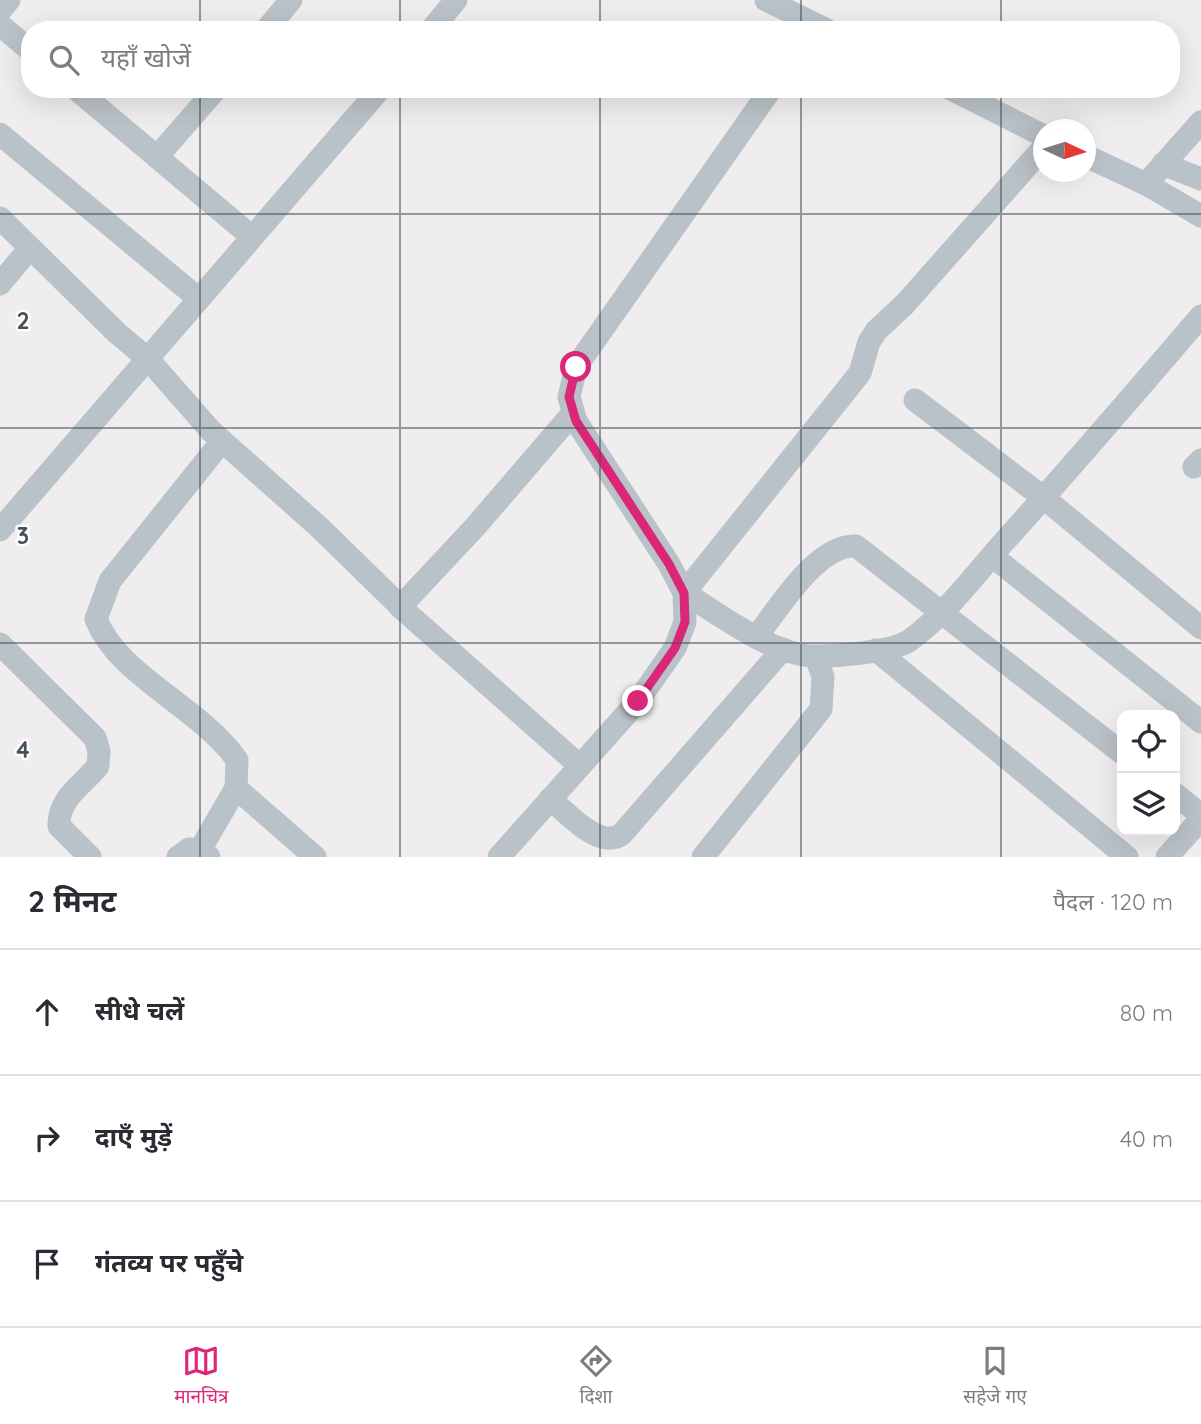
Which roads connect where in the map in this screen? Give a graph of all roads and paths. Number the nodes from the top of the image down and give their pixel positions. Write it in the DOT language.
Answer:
graph roads {
  1 [pos="9,0"];
  2 [pos="291,0"];
  3 [pos="456,0"];
  4 [pos="766,0"];
  5 [pos="0,11"];
  6 [pos="274,21"];
  7 [pos="438,21"];
  8 [pos="806,21"];
  9 [pos="0,25"];
  10 [pos="21,42"];
  11 [pos="87,98"];
  12 [pos="208,98"];
  13 [pos="372,98"];
  14 [pos="765,98"];
  15 [pos="969,98"];
  16 [pos="1201,122"];
  17 [pos="1033,130"];
  18 [pos="0,134"];
  19 [pos="157,157"];
  20 [pos="1033,159"];
  21 [pos="1096,161"];
  22 [pos="1163,164"];
  23 [pos="1201,179"];
  24 [pos="1146,184"];
  25 [pos="1201,216"];
  26 [pos="0,218"];
  27 [pos="253,237"];
  28 [pos="30,248"];
  29 [pos="0,284"];
  30 [pos="199,299"];
  31 [pos="1201,316"];
  32 [pos="148,359"];
  33 [pos="915,400"];
  34 [pos="573,414"];
  35 [pos="222,441"];
  36 [pos="1044,498"];
  37 [pos="0,530"];
  38 [pos="992,555"];
  39 [pos="684,593"];
  40 [pos="400,607"];
  41 [pos="940,612"];
  42 [pos="1201,628"];
  43 [pos="757,636"];
  44 [pos="783,649"];
  45 [pos="876,650"];
  46 [pos="2,651"];
  47 [pos="816,657"];
  48 [pos="1201,722"];
  49 [pos="1117,749"];
  50 [pos="580,766"];
  51 [pos="236,788"];
  52 [pos="1180,798"];
  53 [pos="550,799"];
  54 [pos="1201,817"];
  55 [pos="196,855"];
  56 [pos="90,857"];
  57 [pos="315,857"];
  58 [pos="499,857"];
  59 [pos="703,857"];
  60 [pos="1127,857"];
  61 [pos="1167,857"];
  1 -- 5 [label="street"];
  2 -- 6 [label="street"];
  3 -- 7 [label="street"];
  4 -- 8 [label="street"];
  9 -- 10 [label="street"];
  11 -- 19 [label="street"];
  12 -- 19 [label="street"];
  13 -- 27 [label="street"];
  14 -- 34 [label="street"];
  15 -- 17 [label="street"];
  16 -- 22 [label="street"];
  18 -- 30 [label="street"];
  19 -- 27 [label="street"];
  20 -- 39 [label="street"];
  21 -- 24 [label="street"];
  22 -- 23 [label="street"];
  22 -- 24 [label="street"];
  24 -- 25 [label="street"];
  26 -- 28 [label="street"];
  27 -- 30 [label="street"];
  28 -- 29 [label="street"];
  28 -- 32 [label="street"];
  30 -- 32 [label="street"];
  31 -- 36 [label="street"];
  32 -- 35 [label="street"];
  32 -- 37 [label="street"];
  33 -- 36 [label="street"];
  34 -- 39 [label="street"];
  34 -- 40 [label="street"];
  35 -- 40 [label="street"];
  35 -- 51 [label="street"];
  36 -- 38 [label="street"];
  36 -- 42 [label="street"];
  38 -- 41 [label="street"];
  38 -- 48 [label="street"];
  39 -- 43 [label="street"];
  39 -- 50 [label="street"];
  40 -- 50 [label="street"];
  41 -- 43 [label="street"];
  41 -- 45 [label="street"];
  41 -- 49 [label="street"];
  43 -- 44 [label="street"];
  44 -- 47 [label="street"];
  44 -- 53 [label="street"];
  45 -- 47 [label="street"];
  45 -- 60 [label="street"];
  46 -- 56 [label="street"];
  47 -- 59 [label="street"];
  50 -- 53 [label="street"];
  51 -- 55 [label="street"];
  51 -- 57 [label="street"];
  52 -- 54 [label="street"];
  53 -- 58 [label="street"];
  54 -- 61 [label="street"];
}
